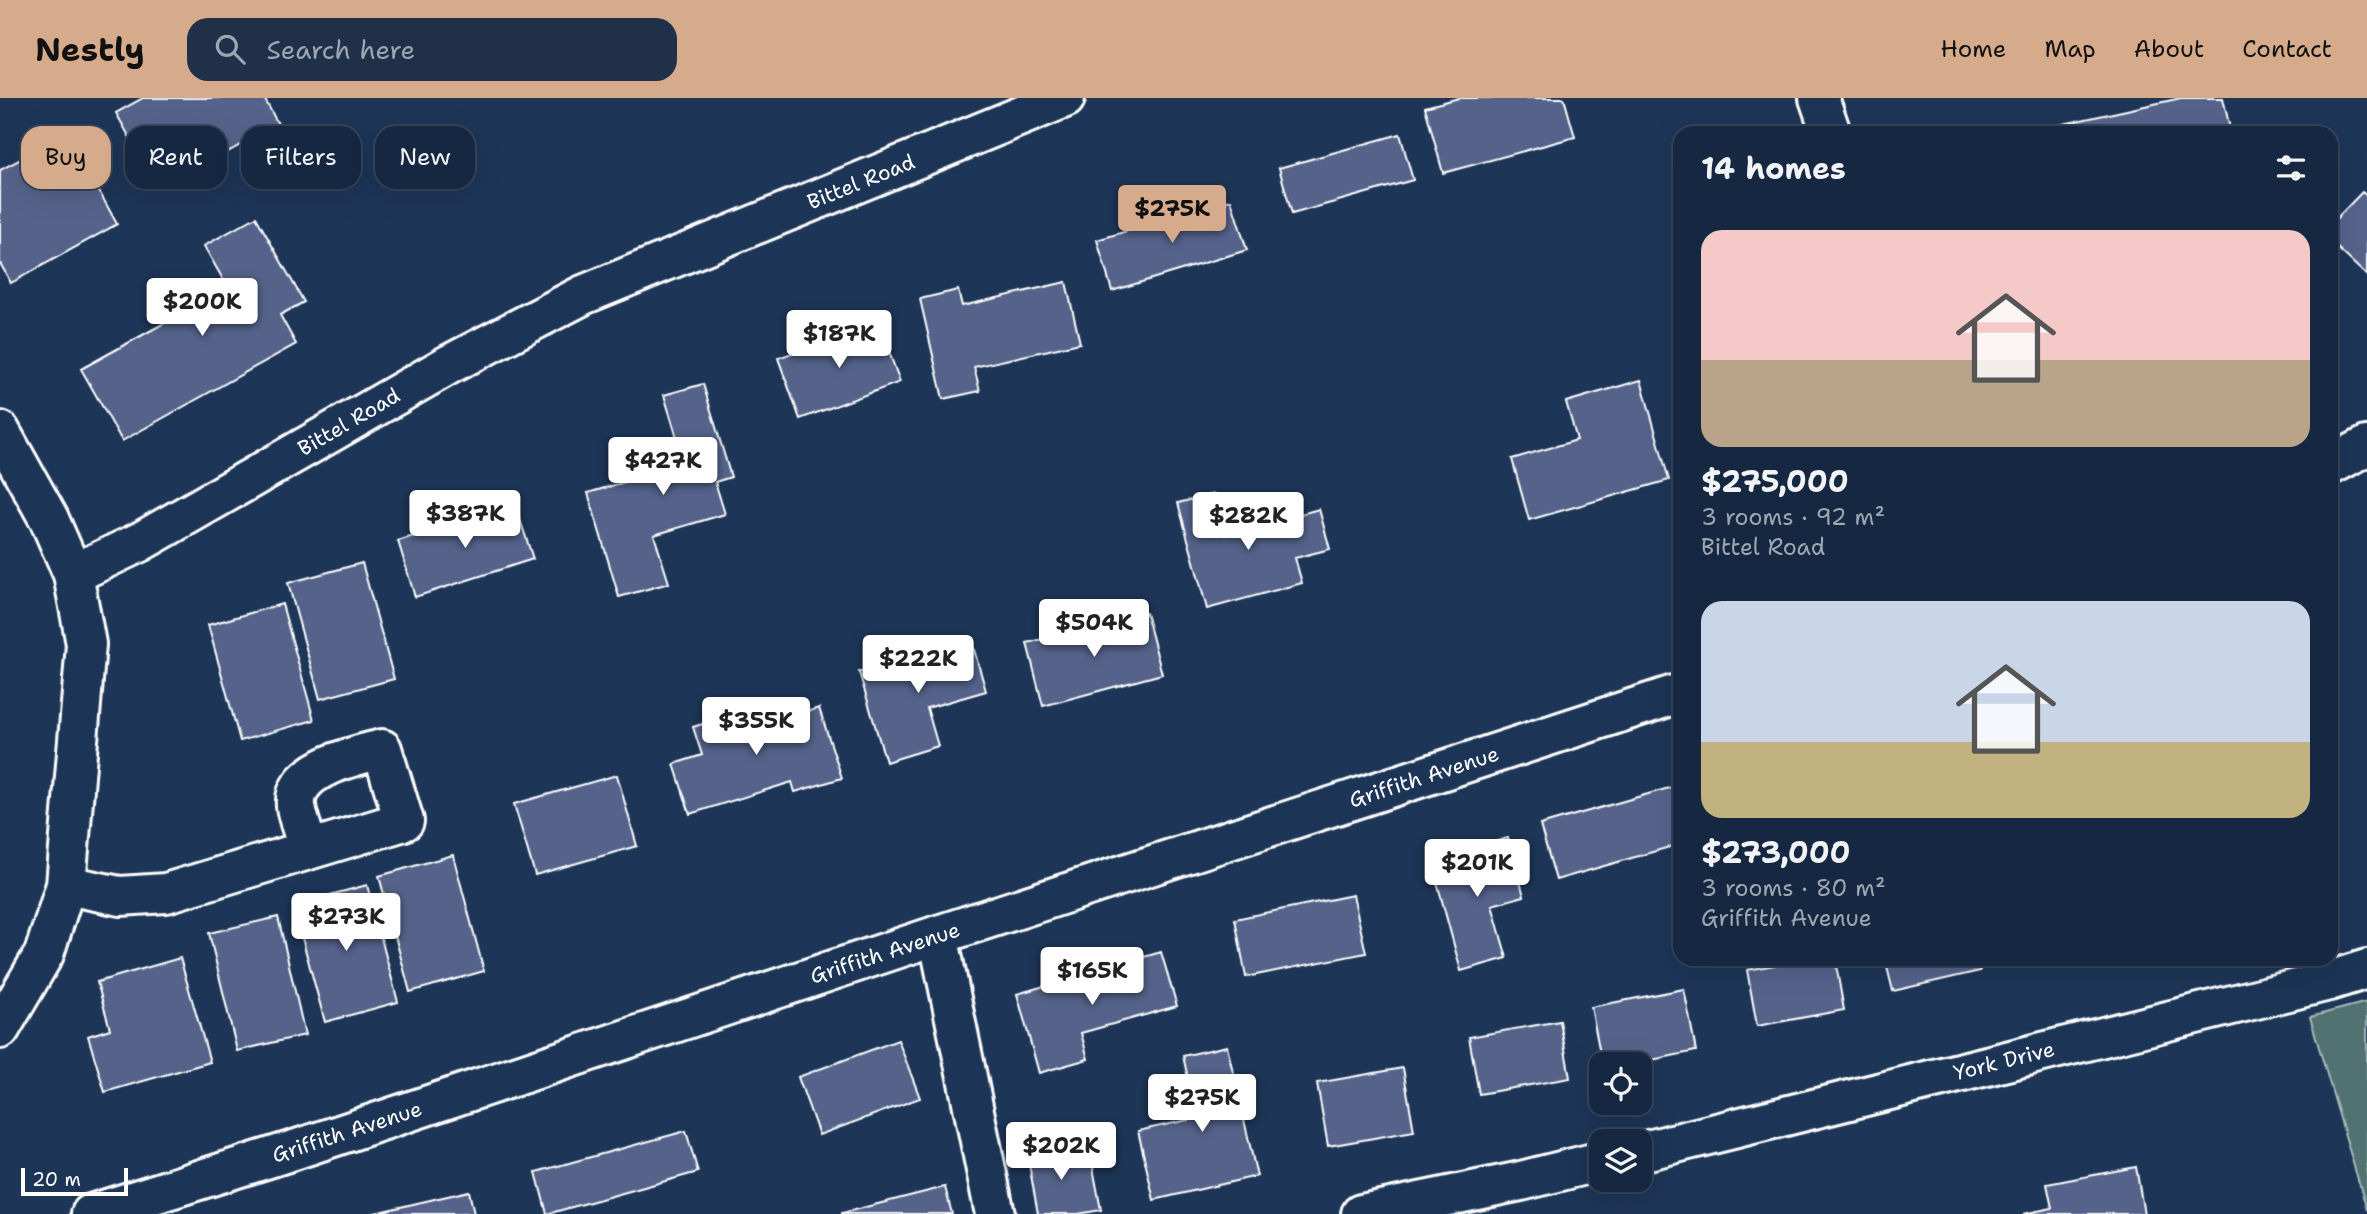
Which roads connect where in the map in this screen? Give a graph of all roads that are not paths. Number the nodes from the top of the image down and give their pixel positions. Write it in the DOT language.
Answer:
graph roads {
  1 [pos="1065,98"];
  2 [pos="1819,98"];
  3 [pos="1828,126"];
  4 [pos="0,431"];
  5 [pos="2367,446"];
  6 [pos="2338,461"];
  7 [pos="73,574"];
  8 [pos="1673,695"];
  9 [pos="309,849"];
  10 [pos="66,885"];
  11 [pos="938,935"];
  12 [pos="2367,969"];
  13 [pos="2328,970"];
  14 [pos="0,1029"];
  15 [pos="1652,1149"];
  16 [pos="1589,1164"];
  17 [pos="91,1214"];
  18 [pos="995,1214"];
  19 [pos="1361,1214"];
  1 -- 7 [label="street, Bittel Road"];
  2 -- 3 [label="street"];
  4 -- 7 [label="street"];
  5 -- 6 [label="street"];
  7 -- 10 [label="street"];
  8 -- 11 [label="street, Griffith Avenue"];
  9 -- 10 [label="street"];
  10 -- 14 [label="street"];
  11 -- 17 [label="street, Griffith Avenue"];
  11 -- 18 [label="street"];
  12 -- 13 [label="street, York Drive"];
  13 -- 15 [label="street, York Drive"];
  16 -- 19 [label="street"];
}
